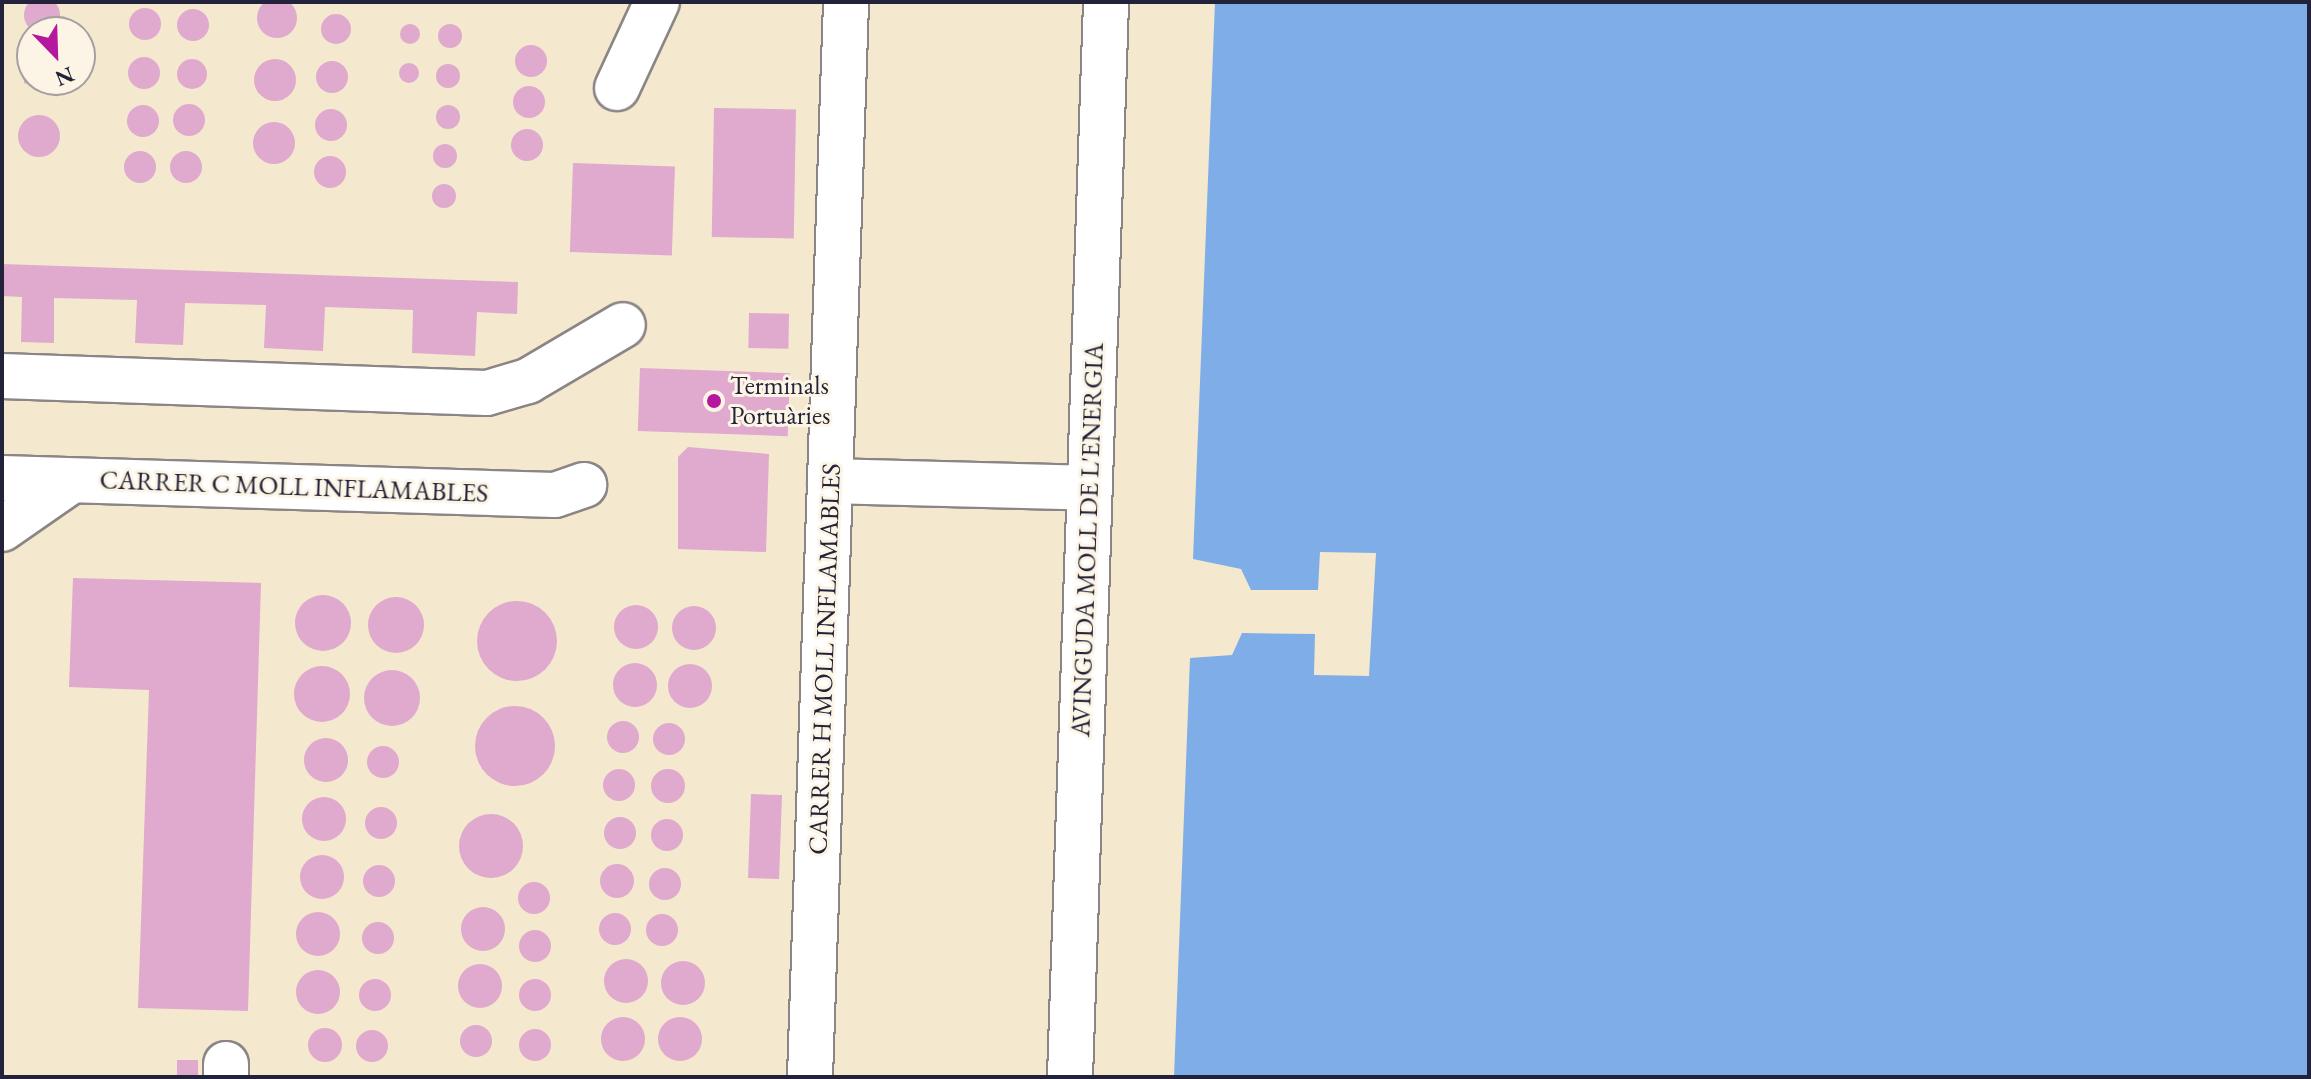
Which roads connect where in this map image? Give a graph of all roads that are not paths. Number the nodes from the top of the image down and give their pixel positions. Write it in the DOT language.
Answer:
graph roads {
  1 [pos="657,2"];
  2 [pos="846,2"];
  3 [pos="1106,2"];
  4 [pos="617,88"];
  5 [pos="623,325"];
  6 [pos="2,376"];
  7 [pos="2,478"];
  8 [pos="71,481"];
  9 [pos="830,481"];
  10 [pos="1090,488"];
  11 [pos="573,495"];
  12 [pos="2,529"];
  13 [pos="810,1077"];
  14 [pos="1070,1077"];
  1 -- 4 [label="street"];
  2 -- 9 [label="street, CARRER H MOLL INFLAMABLES"];
  3 -- 10 [label="street, AVINGUDA MOLL DE L'ENERGIA"];
  5 -- 6 [label="street"];
  7 -- 8 [label="street, CARRER C MOLL INFLAMABLES"];
  8 -- 11 [label="street, CARRER C MOLL INFLAMABLES"];
  8 -- 12 [label="street"];
  9 -- 10 [label="street"];
  9 -- 13 [label="street, CARRER H MOLL INFLAMABLES"];
  10 -- 14 [label="street, AVINGUDA MOLL DE L'ENERGIA"];
}
